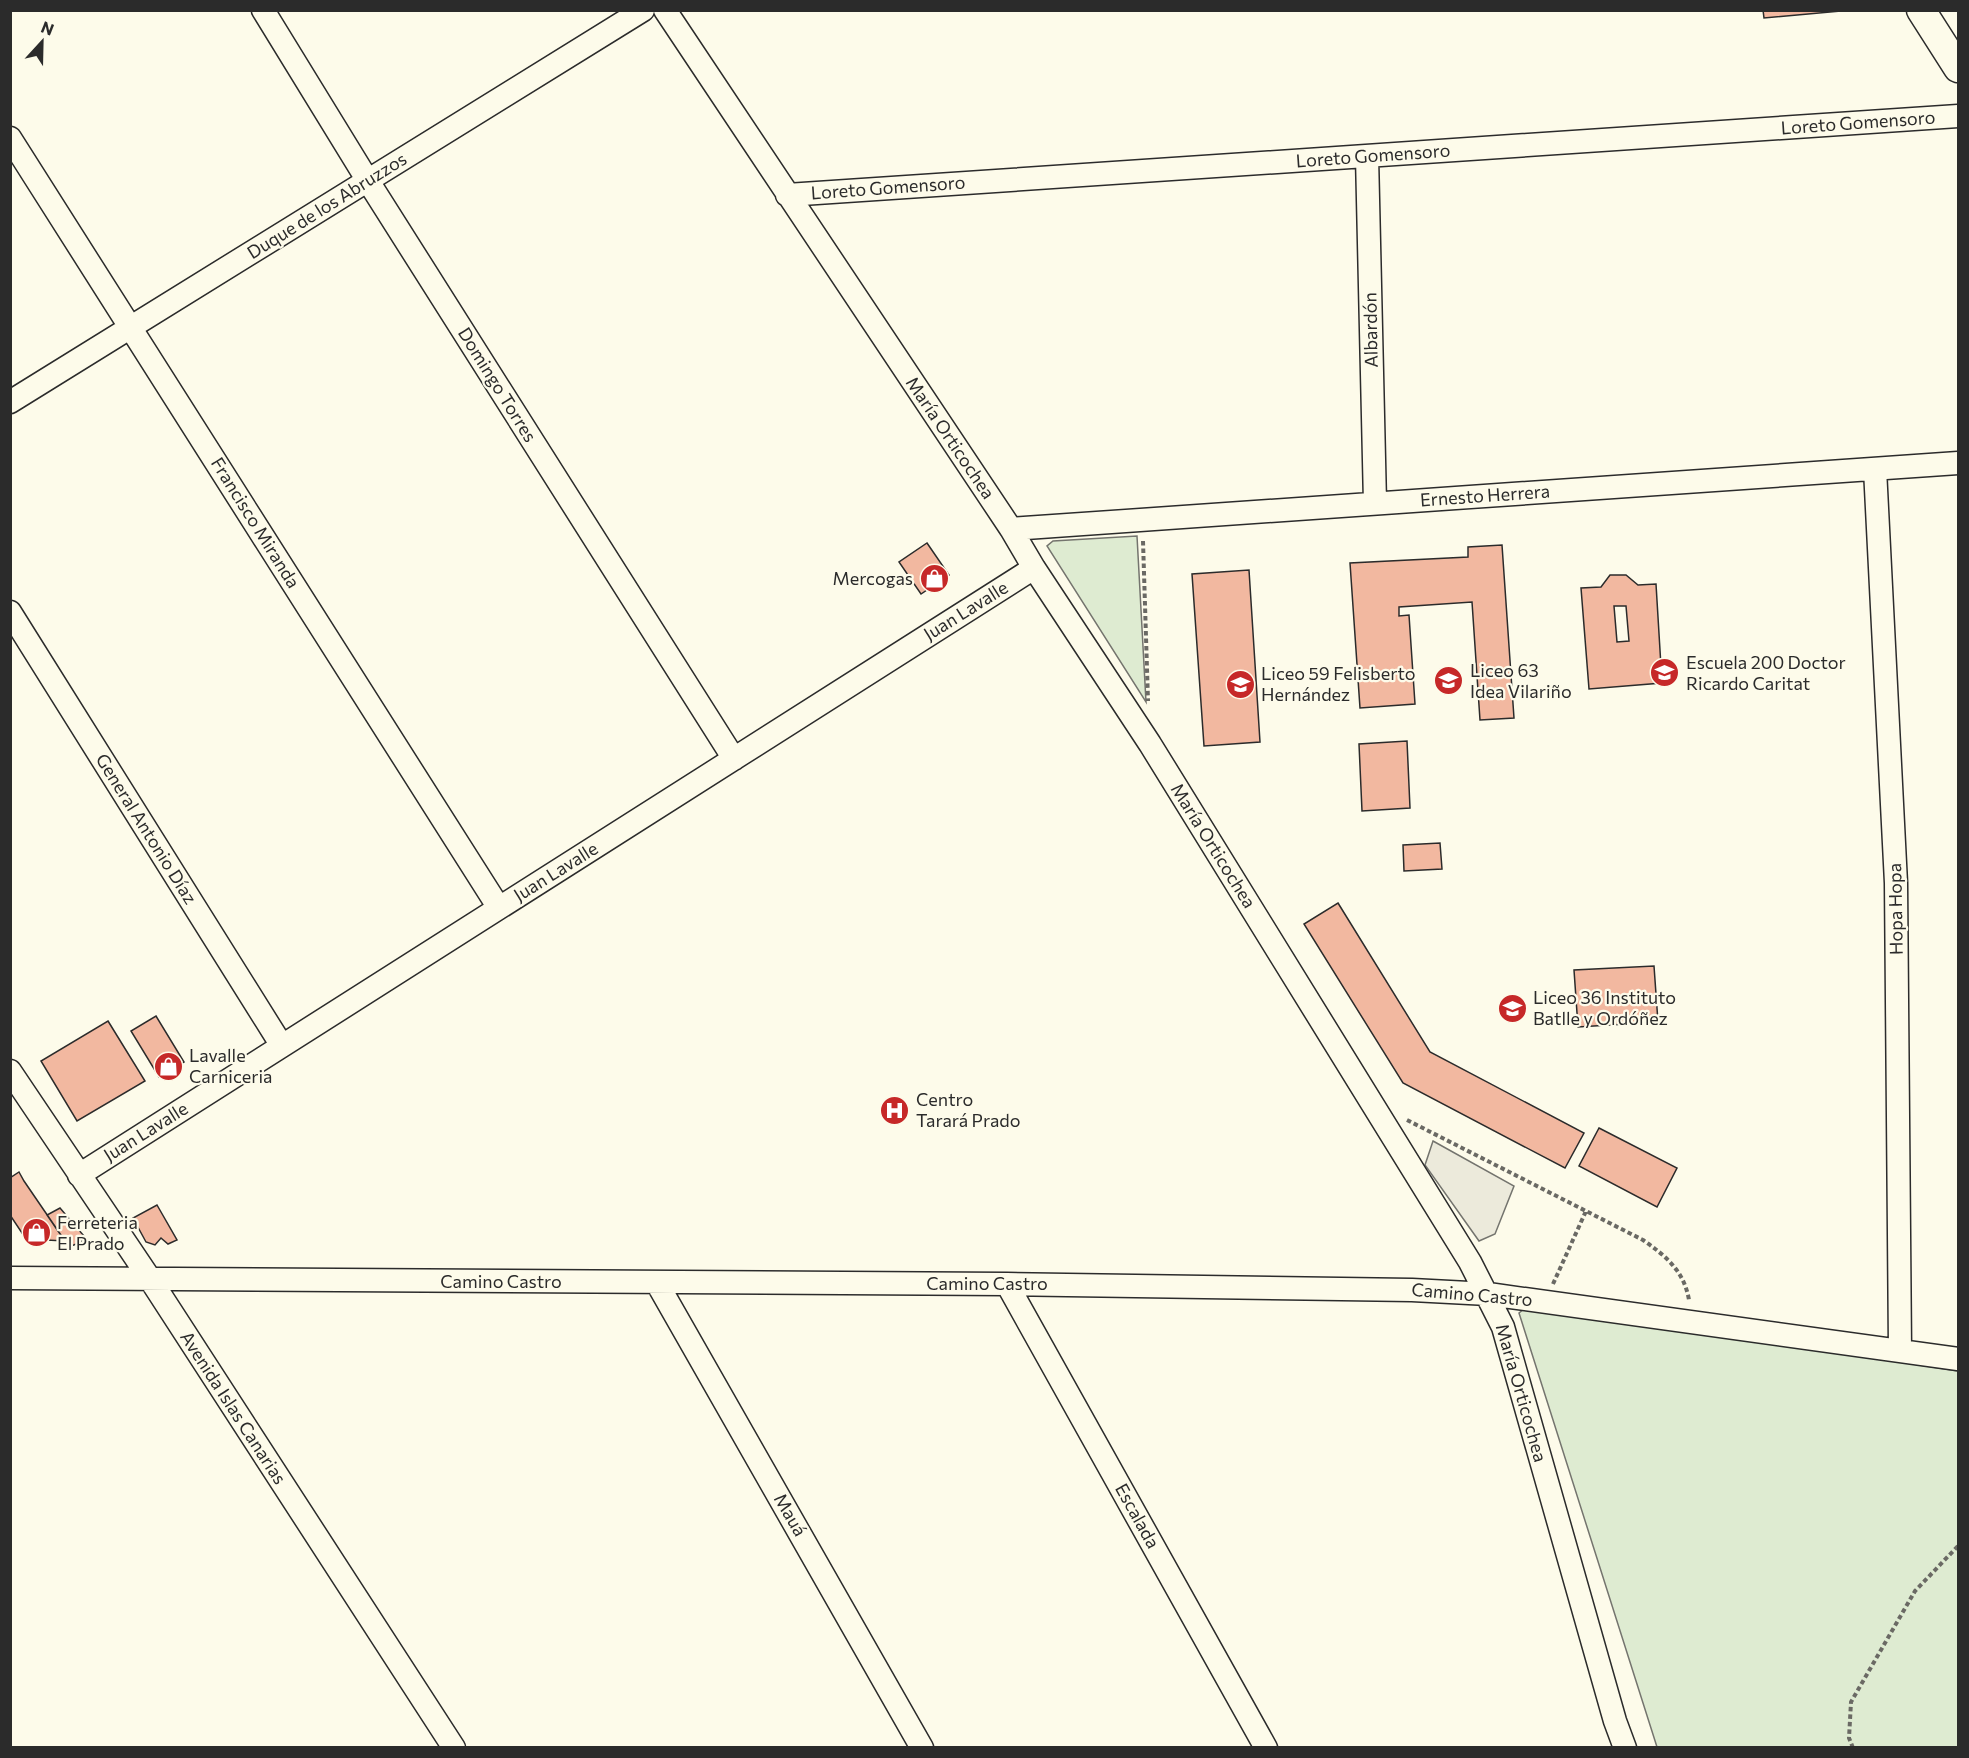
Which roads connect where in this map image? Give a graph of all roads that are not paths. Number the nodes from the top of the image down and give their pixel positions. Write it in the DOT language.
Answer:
graph roads {
  1 [pos="263,10"];
  2 [pos="643,10"];
  3 [pos="665,10"];
  4 [pos="1921,10"];
  5 [pos="1959,68"];
  6 [pos="1959,116"];
  7 [pos="10,138"];
  8 [pos="1367,156"];
  9 [pos="368,181"];
  10 [pos="787,195"];
  11 [pos="131,328"];
  12 [pos="10,402"];
  13 [pos="1959,464"];
  14 [pos="1875,469"];
  15 [pos="1376,503"];
  16 [pos="1011,529"];
  17 [pos="1034,568"];
  18 [pos="10,612"];
  19 [pos="734,759"];
  20 [pos="500,908"];
  21 [pos="282,1046"];
  22 [pos="10,1071"];
  23 [pos="79,1175"];
  24 [pos="10,1278"];
  25 [pos="150,1279"];
  26 [pos="657,1284"];
  27 [pos="1007,1284"];
  28 [pos="1488,1294"];
  29 [pos="1900,1350"];
  30 [pos="1959,1359"];
  31 [pos="454,1748"];
  32 [pos="922,1748"];
  33 [pos="1266,1748"];
  34 [pos="1625,1748"];
  1 -- 9 [label="street, Domingo Torres"];
  2 -- 9 [label="street, Duque de los Abruzzos"];
  3 -- 10 [label="street, María Orticochea"];
  4 -- 5 [label="main road"];
  6 -- 8 [label="street, Loreto Gomensoro"];
  7 -- 11 [label="street, Francisco Miranda"];
  8 -- 10 [label="street, Loreto Gomensoro"];
  8 -- 15 [label="street, Albardón"];
  9 -- 11 [label="street, Duque de los Abruzzos"];
  9 -- 19 [label="street, Domingo Torres"];
  10 -- 16 [label="street, María Orticochea"];
  11 -- 12 [label="street, Duque de los Abruzzos"];
  11 -- 20 [label="street, Francisco Miranda"];
  13 -- 14 [label="street, Ernesto Herrera"];
  14 -- 15 [label="street, Ernesto Herrera"];
  14 -- 29 [label="street, Hopa Hopa"];
  15 -- 16 [label="street, Ernesto Herrera"];
  16 -- 17 [label="street, María Orticochea"];
  17 -- 19 [label="street, Juan Lavalle"];
  17 -- 28 [label="street, María Orticochea"];
  18 -- 21 [label="street, General Antonio Díaz"];
  19 -- 20 [label="street, Juan Lavalle"];
  20 -- 21 [label="street, Juan Lavalle"];
  21 -- 23 [label="street, Juan Lavalle"];
  22 -- 23 [label="street, Avenida Islas Canarias"];
  23 -- 25 [label="street, Avenida Islas Canarias"];
  24 -- 25 [label="street, Camino Castro"];
  25 -- 26 [label="street, Camino Castro"];
  25 -- 31 [label="street, Avenida Islas Canarias"];
  26 -- 27 [label="street, Camino Castro"];
  26 -- 32 [label="street, Mauá"];
  27 -- 28 [label="street, Camino Castro"];
  27 -- 33 [label="street, Escalada"];
  28 -- 29 [label="street, Camino Castro"];
  28 -- 34 [label="street, María Orticochea"];
  29 -- 30 [label="street, Camino Castro"];
}
